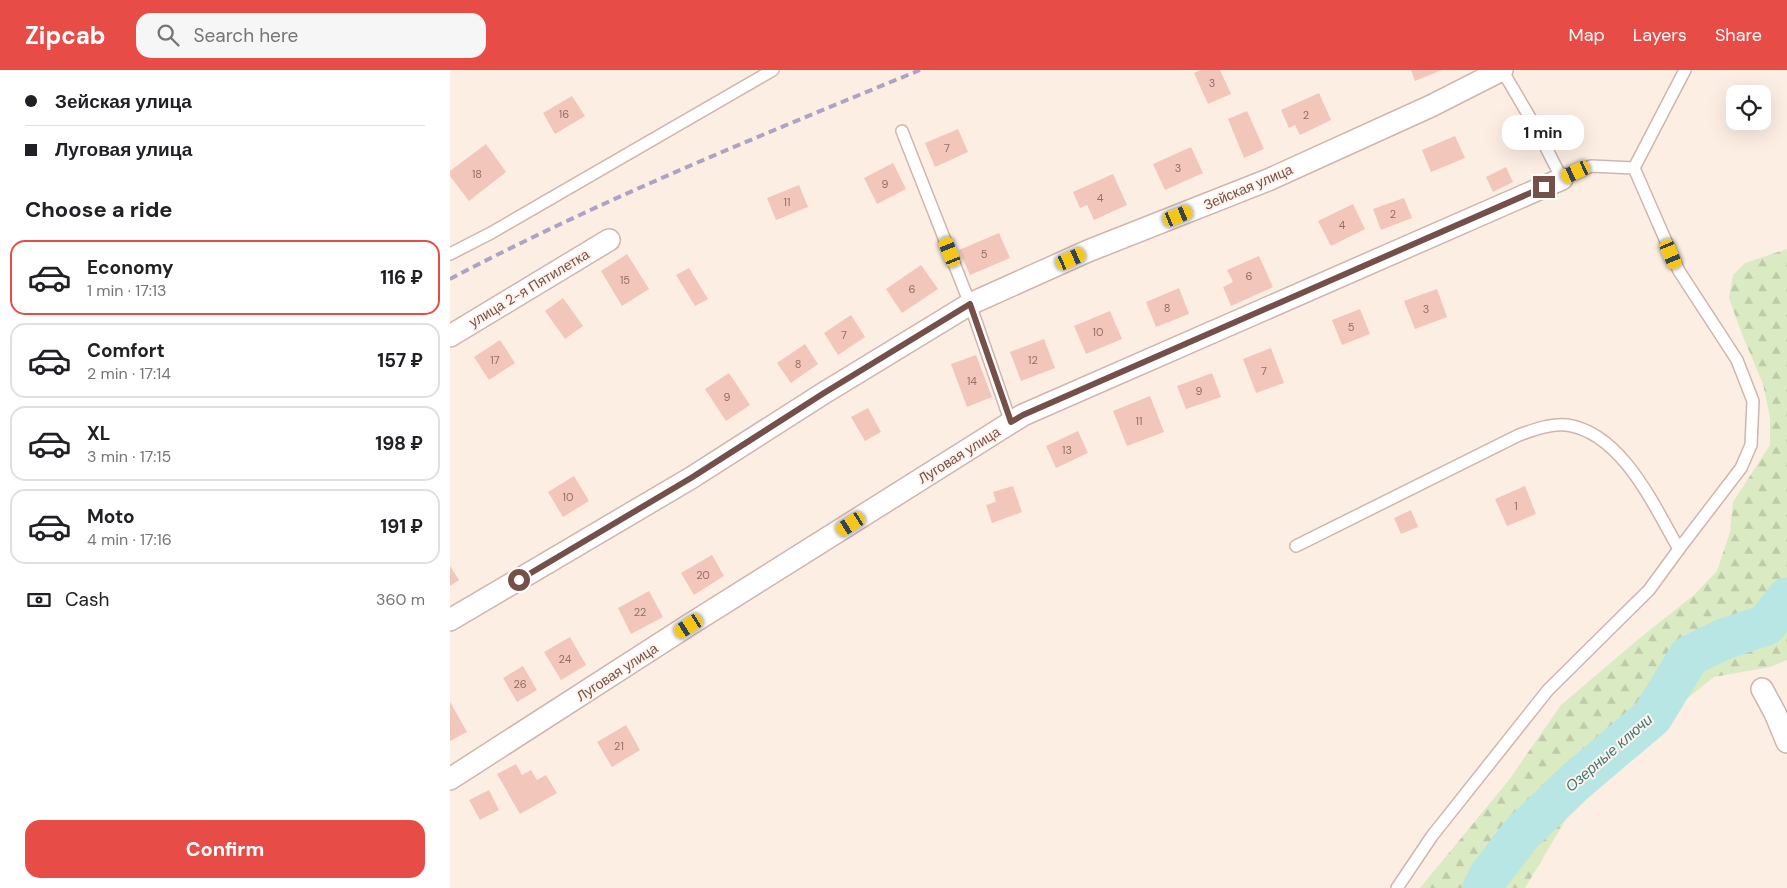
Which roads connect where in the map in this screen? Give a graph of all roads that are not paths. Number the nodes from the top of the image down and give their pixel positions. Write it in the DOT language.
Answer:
graph roads {
  1 [pos="773,70"];
  2 [pos="1502,70"];
  3 [pos="1685,70"];
  4 [pos="902,131"];
  5 [pos="1634,168"];
  6 [pos="1562,179"];
  7 [pos="609,240"];
  8 [pos="450,254"];
  9 [pos="970,304"];
  10 [pos="450,336"];
  11 [pos="1011,422"];
  12 [pos="1296,546"];
  13 [pos="1679,549"];
  14 [pos="450,620"];
  15 [pos="1762,689"];
  16 [pos="1787,742"];
  17 [pos="450,779"];
  18 [pos="1397,888"];
  1 -- 8 [label="lane"];
  2 -- 6 [label="lane"];
  2 -- 9 [label="street, Зейская улица"];
  3 -- 5 [label="lane"];
  4 -- 9 [label="lane"];
  5 -- 6 [label="lane"];
  5 -- 13 [label="lane"];
  6 -- 11 [label="street, Луговая улица"];
  7 -- 10 [label="street, улица 2-я Пятилетка"];
  9 -- 11 [label="lane"];
  9 -- 14 [label="street, Зейская улица"];
  11 -- 17 [label="street, Луговая улица"];
  12 -- 13 [label="lane"];
  13 -- 18 [label="lane"];
  15 -- 16 [label="street"];
}
